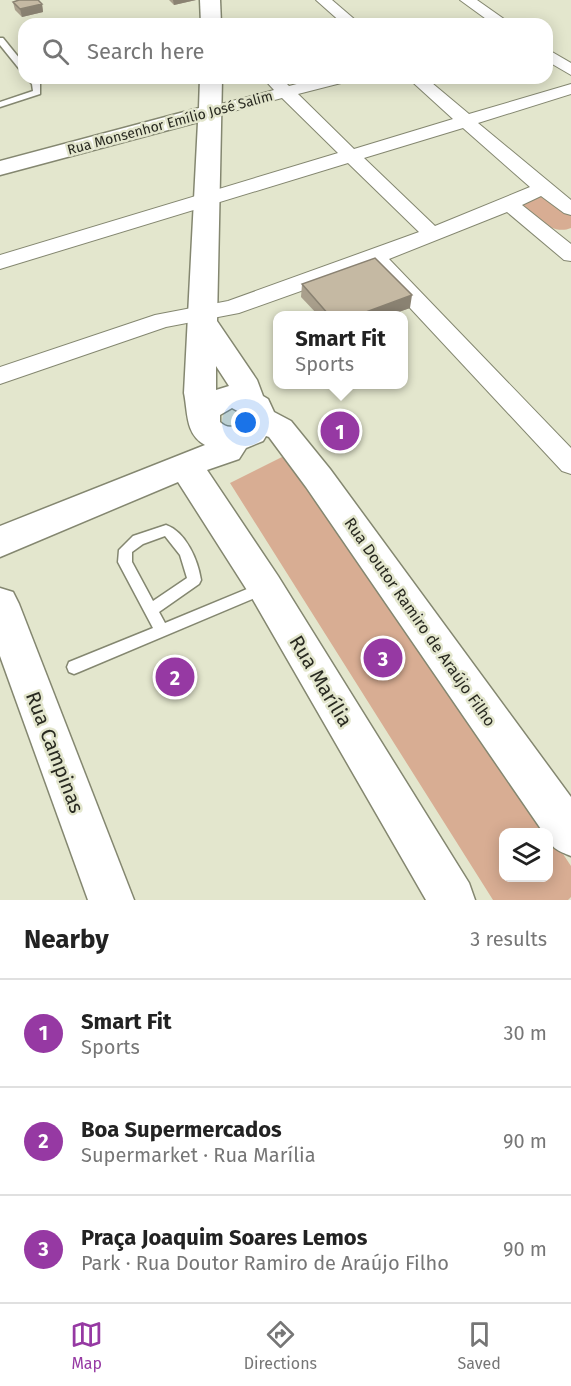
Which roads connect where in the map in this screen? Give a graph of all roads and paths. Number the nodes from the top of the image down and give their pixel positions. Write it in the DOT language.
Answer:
graph roads {
  1 [pos="210,0"];
  2 [pos="323,0"];
  3 [pos="467,0"];
  4 [pos="211,18"];
  5 [pos="345,18"];
  6 [pos="494,18"];
  7 [pos="0,40"];
  8 [pos="553,58"];
  9 [pos="18,62"];
  10 [pos="571,70"];
  11 [pos="36,84"];
  12 [pos="211,84"];
  13 [pos="277,84"];
  14 [pos="318,84"];
  15 [pos="423,84"];
  16 [pos="571,89"];
  17 [pos="287,93"];
  18 [pos="0,105"];
  19 [pos="211,112"];
  20 [pos="466,122"];
  21 [pos="352,157"];
  22 [pos="0,168"];
  23 [pos="543,188"];
  24 [pos="206,199"];
  25 [pos="509,204"];
  26 [pos="571,209"];
  27 [pos="432,234"];
  28 [pos="566,244"];
  29 [pos="375,257"];
  30 [pos="0,262"];
  31 [pos="203,318"];
  32 [pos="0,376"];
  33 [pos="204,418"];
  34 [pos="248,419"];
  35 [pos="571,464"];
  36 [pos="185,465"];
  37 [pos="0,542"];
  38 [pos="265,587"];
  39 [pos="0,604"];
  40 [pos="152,609"];
  41 [pos="162,631"];
  42 [pos="75,667"];
  43 [pos="571,834"];
  44 [pos="111,900"];
  45 [pos="452,900"];
  1 -- 4 [label="street"];
  2 -- 5 [label="street"];
  3 -- 6 [label="street"];
  7 -- 9 [label="lane"];
  8 -- 10 [label="street"];
  11 -- 18 [label="lane"];
  12 -- 19 [label="street"];
  13 -- 17 [label="street"];
  14 -- 17 [label="street, Rua Monsenhor Emílio José Salim"];
  15 -- 20 [label="street"];
  16 -- 20 [label="street"];
  17 -- 19 [label="street, Rua Monsenhor Emílio José Salim"];
  17 -- 21 [label="street"];
  19 -- 22 [label="street, Rua Monsenhor Emílio José Salim"];
  19 -- 24 [label="street"];
  20 -- 21 [label="street"];
  20 -- 23 [label="street"];
  21 -- 24 [label="street"];
  21 -- 27 [label="street"];
  23 -- 25 [label="street"];
  23 -- 26 [label="street"];
  24 -- 30 [label="street"];
  24 -- 31 [label="street"];
  25 -- 27 [label="street"];
  25 -- 28 [label="street"];
  27 -- 29 [label="street"];
  29 -- 31 [label="street"];
  29 -- 35 [label="street"];
  31 -- 32 [label="street"];
  31 -- 33 [label="street"];
  31 -- 34 [label="street"];
  33 -- 34 [label="street"];
  33 -- 34 [label="street"];
  33 -- 36 [label="street"];
  34 -- 36 [label="street"];
  34 -- 43 [label="street, Rua Doutor Ramiro de Araújo Filho"];
  36 -- 37 [label="street"];
  36 -- 38 [label="street, Rua Marília"];
  38 -- 41 [label="lane"];
  38 -- 45 [label="street, Rua Marília"];
  39 -- 44 [label="street, Rua Campinas"];
  40 -- 40 [label="lane"];
  40 -- 41 [label="lane"];
  41 -- 42 [label="lane"];
}
